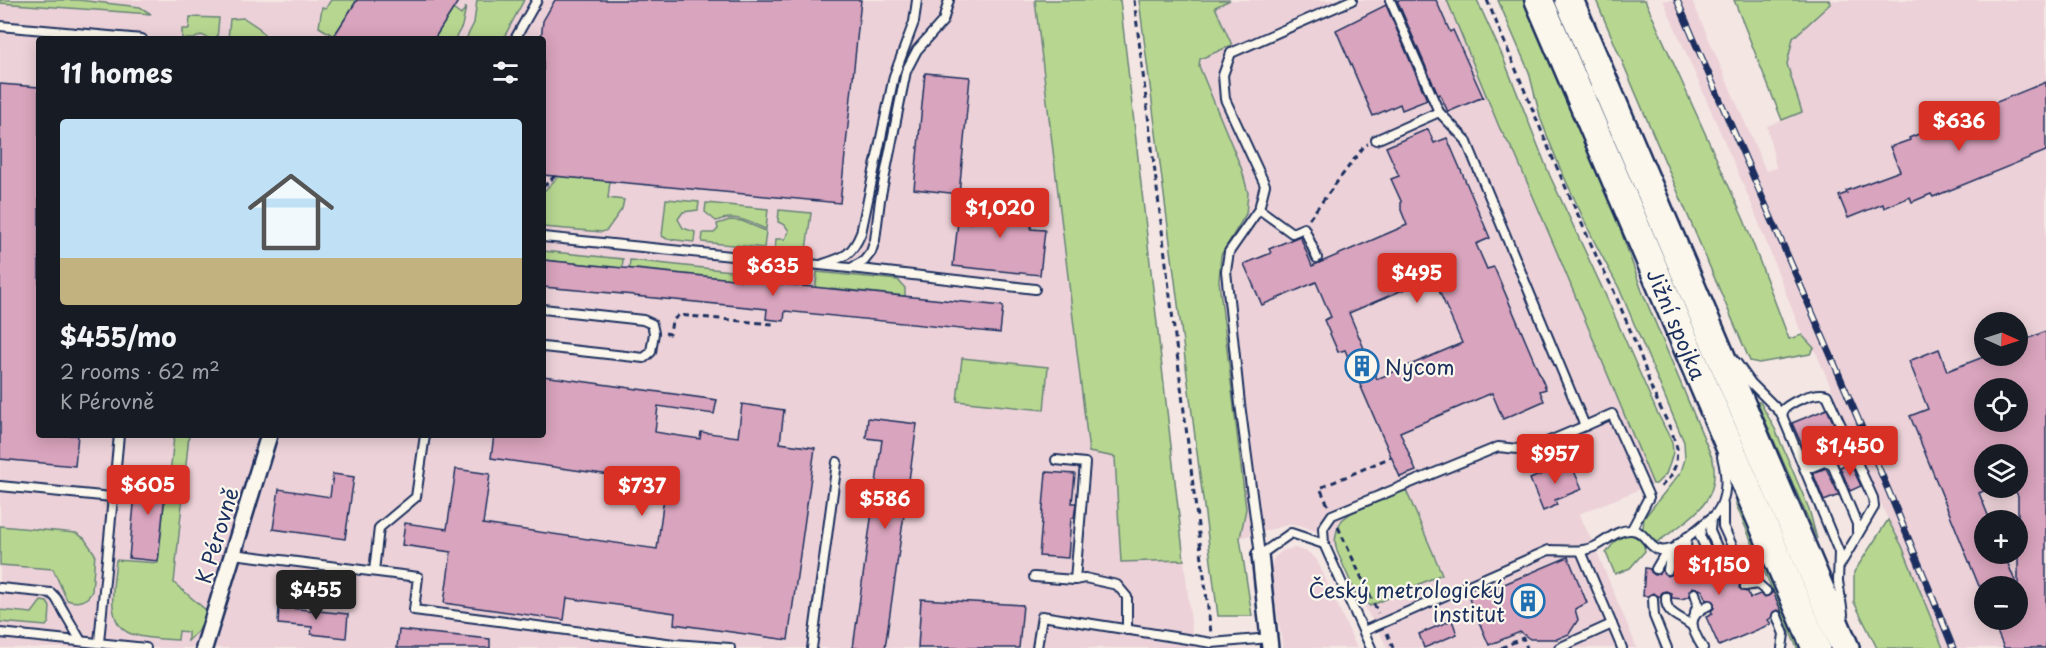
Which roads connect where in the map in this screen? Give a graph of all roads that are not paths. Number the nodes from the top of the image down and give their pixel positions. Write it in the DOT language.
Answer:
graph roads {
  1 [pos="537,0"];
  2 [pos="917,0"];
  3 [pos="949,0"];
  4 [pos="1352,0"];
  5 [pos="1390,0"];
  6 [pos="1539,0"];
  7 [pos="1569,0"];
  8 [pos="0,26"];
  9 [pos="109,36"];
  10 [pos="516,36"];
  11 [pos="1439,112"];
  12 [pos="1376,141"];
  13 [pos="1259,209"];
  14 [pos="546,237"];
  15 [pos="1317,258"];
  16 [pos="818,265"];
  17 [pos="849,268"];
  18 [pos="1035,289"];
  19 [pos="1700,308"];
  20 [pos="546,309"];
  21 [pos="546,347"];
  22 [pos="1726,347"];
  23 [pos="1733,357"];
  24 [pos="1706,388"];
  25 [pos="1782,416"];
  26 [pos="1585,426"];
  27 [pos="119,438"];
  28 [pos="268,438"];
  29 [pos="425,438"];
  30 [pos="1718,441"];
  31 [pos="1720,451"];
  32 [pos="1846,453"];
  33 [pos="1056,460"];
  34 [pos="1825,461"];
  35 [pos="837,462"];
  36 [pos="1803,464"];
  37 [pos="0,486"];
  38 [pos="112,497"];
  39 [pos="1723,501"];
  40 [pos="1712,517"];
  41 [pos="1702,525"];
  42 [pos="1632,529"];
  43 [pos="1687,537"];
  44 [pos="1856,537"];
  45 [pos="1324,544"];
  46 [pos="1676,546"];
  47 [pos="1733,548"];
  48 [pos="1581,551"];
  49 [pos="233,554"];
  50 [pos="1720,554"];
  51 [pos="1260,555"];
  52 [pos="1710,558"];
  53 [pos="1694,565"];
  54 [pos="1656,569"];
  55 [pos="1684,569"];
  56 [pos="1838,569"];
  57 [pos="1668,570"];
  58 [pos="374,571"];
  59 [pos="1744,572"];
  60 [pos="1034,577"];
  61 [pos="1075,580"];
  62 [pos="0,588"];
  63 [pos="1766,591"];
  64 [pos="1695,593"];
  65 [pos="1666,597"];
  66 [pos="1672,614"];
  67 [pos="1777,616"];
  68 [pos="1612,624"];
  69 [pos="1693,628"];
  70 [pos="1127,630"];
  71 [pos="1364,631"];
  72 [pos="3,633"];
  73 [pos="81,641"];
  74 [pos="0,642"];
  75 [pos="99,642"];
  76 [pos="1270,643"];
  77 [pos="1191,644"];
  78 [pos="1702,647"];
  79 [pos="146,648"];
  80 [pos="204,648"];
  81 [pos="730,648"];
  82 [pos="812,648"];
  83 [pos="1037,648"];
  84 [pos="1371,648"];
  85 [pos="1559,648"];
  86 [pos="1622,648"];
  87 [pos="1666,648"];
  88 [pos="1782,648"];
  89 [pos="1816,648"];
  90 [pos="1847,648"];
  1 -- 10 [label="lane"];
  2 -- 16 [label="lane"];
  3 -- 17 [label="lane"];
  4 -- 13 [label="lane"];
  5 -- 11 [label="lane"];
  6 -- 24 [label="highway, Jižní spojka"];
  7 -- 19 [label="highway, Jižní spojka"];
  8 -- 9 [label="lane"];
  11 -- 12 [label="lane"];
  11 -- 26 [label="lane"];
  13 -- 15 [label="lane"];
  13 -- 51 [label="lane"];
  14 -- 16 [label="lane"];
  16 -- 17 [label="lane"];
  17 -- 18 [label="lane"];
  19 -- 22 [label="lane"];
  19 -- 90 [label="highway, Jižní spojka"];
  20 -- 21 [label="lane"];
  23 -- 25 [label="lane"];
  24 -- 30 [label="lane"];
  24 -- 89 [label="highway, Jižní spojka"];
  25 -- 32 [label="lane"];
  25 -- 36 [label="lane"];
  26 -- 42 [label="lane"];
  26 -- 45 [label="lane"];
  27 -- 38 [label="lane"];
  28 -- 49 [label="street, K Pérovně"];
  29 -- 58 [label="lane"];
  31 -- 39 [label="lane"];
  32 -- 34 [label="lane"];
  32 -- 44 [label="lane"];
  33 -- 61 [label="lane"];
  34 -- 36 [label="lane"];
  34 -- 44 [label="lane"];
  35 -- 82 [label="lane"];
  36 -- 56 [label="lane"];
  37 -- 38 [label="lane"];
  38 -- 75 [label="lane"];
  39 -- 40 [label="lane"];
  39 -- 47 [label="lane"];
  40 -- 41 [label="lane"];
  40 -- 50 [label="lane"];
  41 -- 43 [label="lane"];
  41 -- 52 [label="lane"];
  42 -- 46 [label="lane"];
  42 -- 48 [label="lane"];
  43 -- 46 [label="lane"];
  43 -- 53 [label="lane"];
  44 -- 56 [label="lane"];
  45 -- 51 [label="lane"];
  45 -- 71 [label="lane"];
  46 -- 54 [label="lane"];
  46 -- 55 [label="lane"];
  46 -- 57 [label="lane"];
  48 -- 68 [label="lane"];
  48 -- 71 [label="lane"];
  49 -- 58 [label="lane"];
  49 -- 80 [label="street, K Pérovně"];
  51 -- 76 [label="street"];
  56 -- 90 [label="lane"];
  58 -- 81 [label="lane"];
  59 -- 63 [label="lane"];
  60 -- 61 [label="lane"];
  61 -- 70 [label="lane"];
  62 -- 73 [label="lane"];
  64 -- 69 [label="lane"];
  65 -- 66 [label="lane"];
  66 -- 69 [label="lane"];
  66 -- 87 [label="lane"];
  67 -- 88 [label="lane"];
  68 -- 85 [label="lane"];
  68 -- 86 [label="lane"];
  69 -- 78 [label="lane"];
  70 -- 77 [label="lane"];
  70 -- 83 [label="lane"];
  71 -- 84 [label="lane"];
  72 -- 73 [label="lane"];
  72 -- 74 [label="lane"];
  73 -- 75 [label="lane"];
  75 -- 79 [label="lane"];
  76 -- 77 [label="lane"];
}
